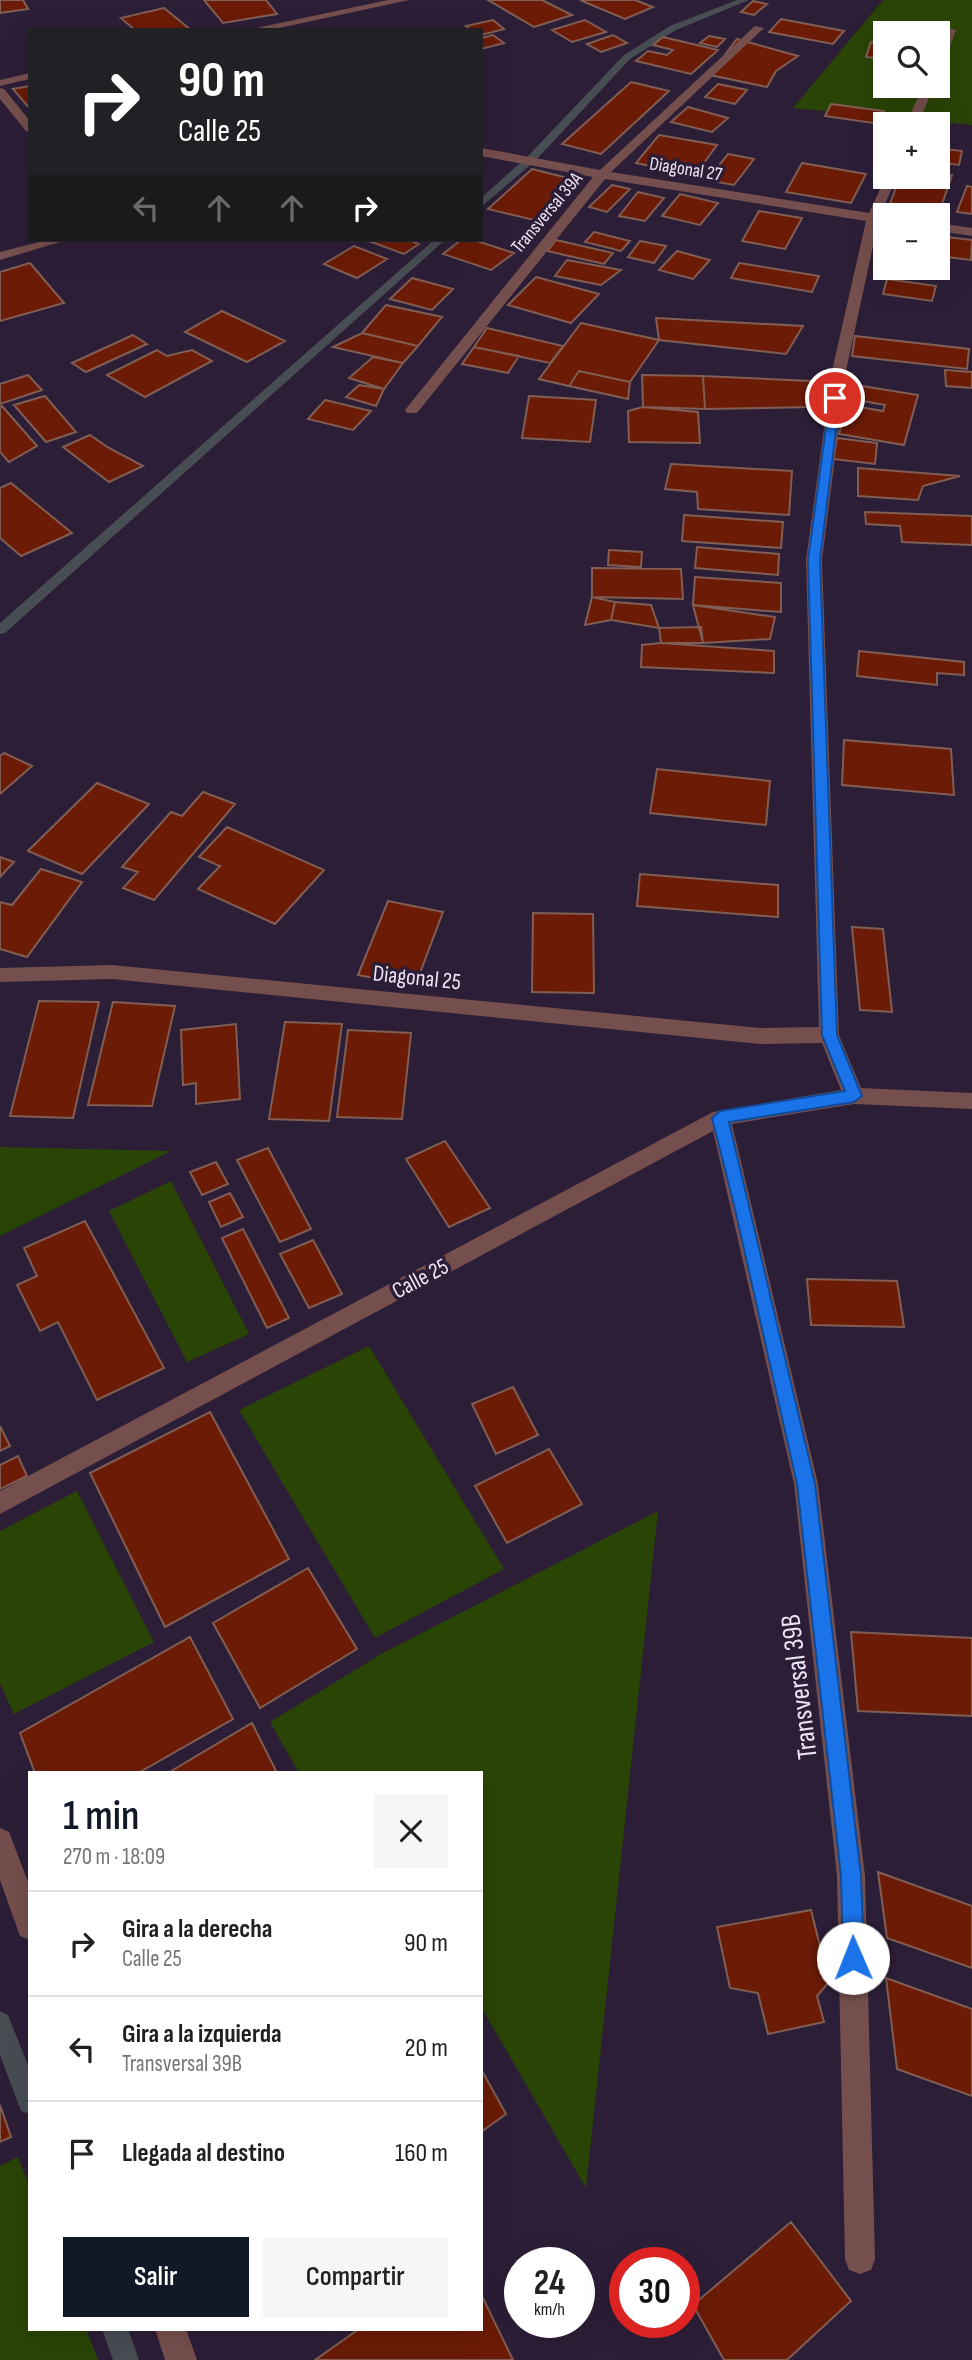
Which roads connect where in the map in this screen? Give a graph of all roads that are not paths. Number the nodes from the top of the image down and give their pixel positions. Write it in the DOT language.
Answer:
graph roads {
  1 [pos="404,0"];
  2 [pos="376,2"];
  3 [pos="261,28"];
  4 [pos="759,28"];
  5 [pos="28,76"];
  6 [pos="0,83"];
  7 [pos="0,91"];
  8 [pos="28,126"];
  9 [pos="483,152"];
  10 [pos="605,174"];
  11 [pos="873,218"];
  12 [pos="950,229"];
  13 [pos="972,232"];
  14 [pos="53,242"];
  15 [pos="873,242"];
  16 [pos="0,256"];
  17 [pos="412,410"];
  18 [pos="0,975"];
  19 [pos="830,1035"];
  20 [pos="854,1096"];
  21 [pos="972,1101"];
  22 [pos="720,1118"];
  23 [pos="0,1503"];
  24 [pos="0,1841"];
  25 [pos="28,1920"];
  26 [pos="860,2259"];
  27 [pos="171,2331"];
  28 [pos="181,2360"];
  1 -- 2 [label="street"];
  2 -- 3 [label="street"];
  4 -- 10 [label="street, Transversal 39A"];
  5 -- 6 [label="street"];
  7 -- 8 [label="street"];
  9 -- 10 [label="street, Diagonal 27"];
  10 -- 11 [label="street, Diagonal 27"];
  10 -- 17 [label="street, Transversal 39A"];
  12 -- 13 [label="street"];
  14 -- 16 [label="street"];
  15 -- 19 [label="street"];
  18 -- 19 [label="street, Diagonal 25"];
  19 -- 20 [label="street"];
  20 -- 21 [label="street"];
  20 -- 22 [label="street, Calle 25"];
  22 -- 23 [label="street, Calle 25"];
  22 -- 26 [label="street, Transversal 39B"];
  24 -- 25 [label="street"];
  27 -- 28 [label="street"];
}
